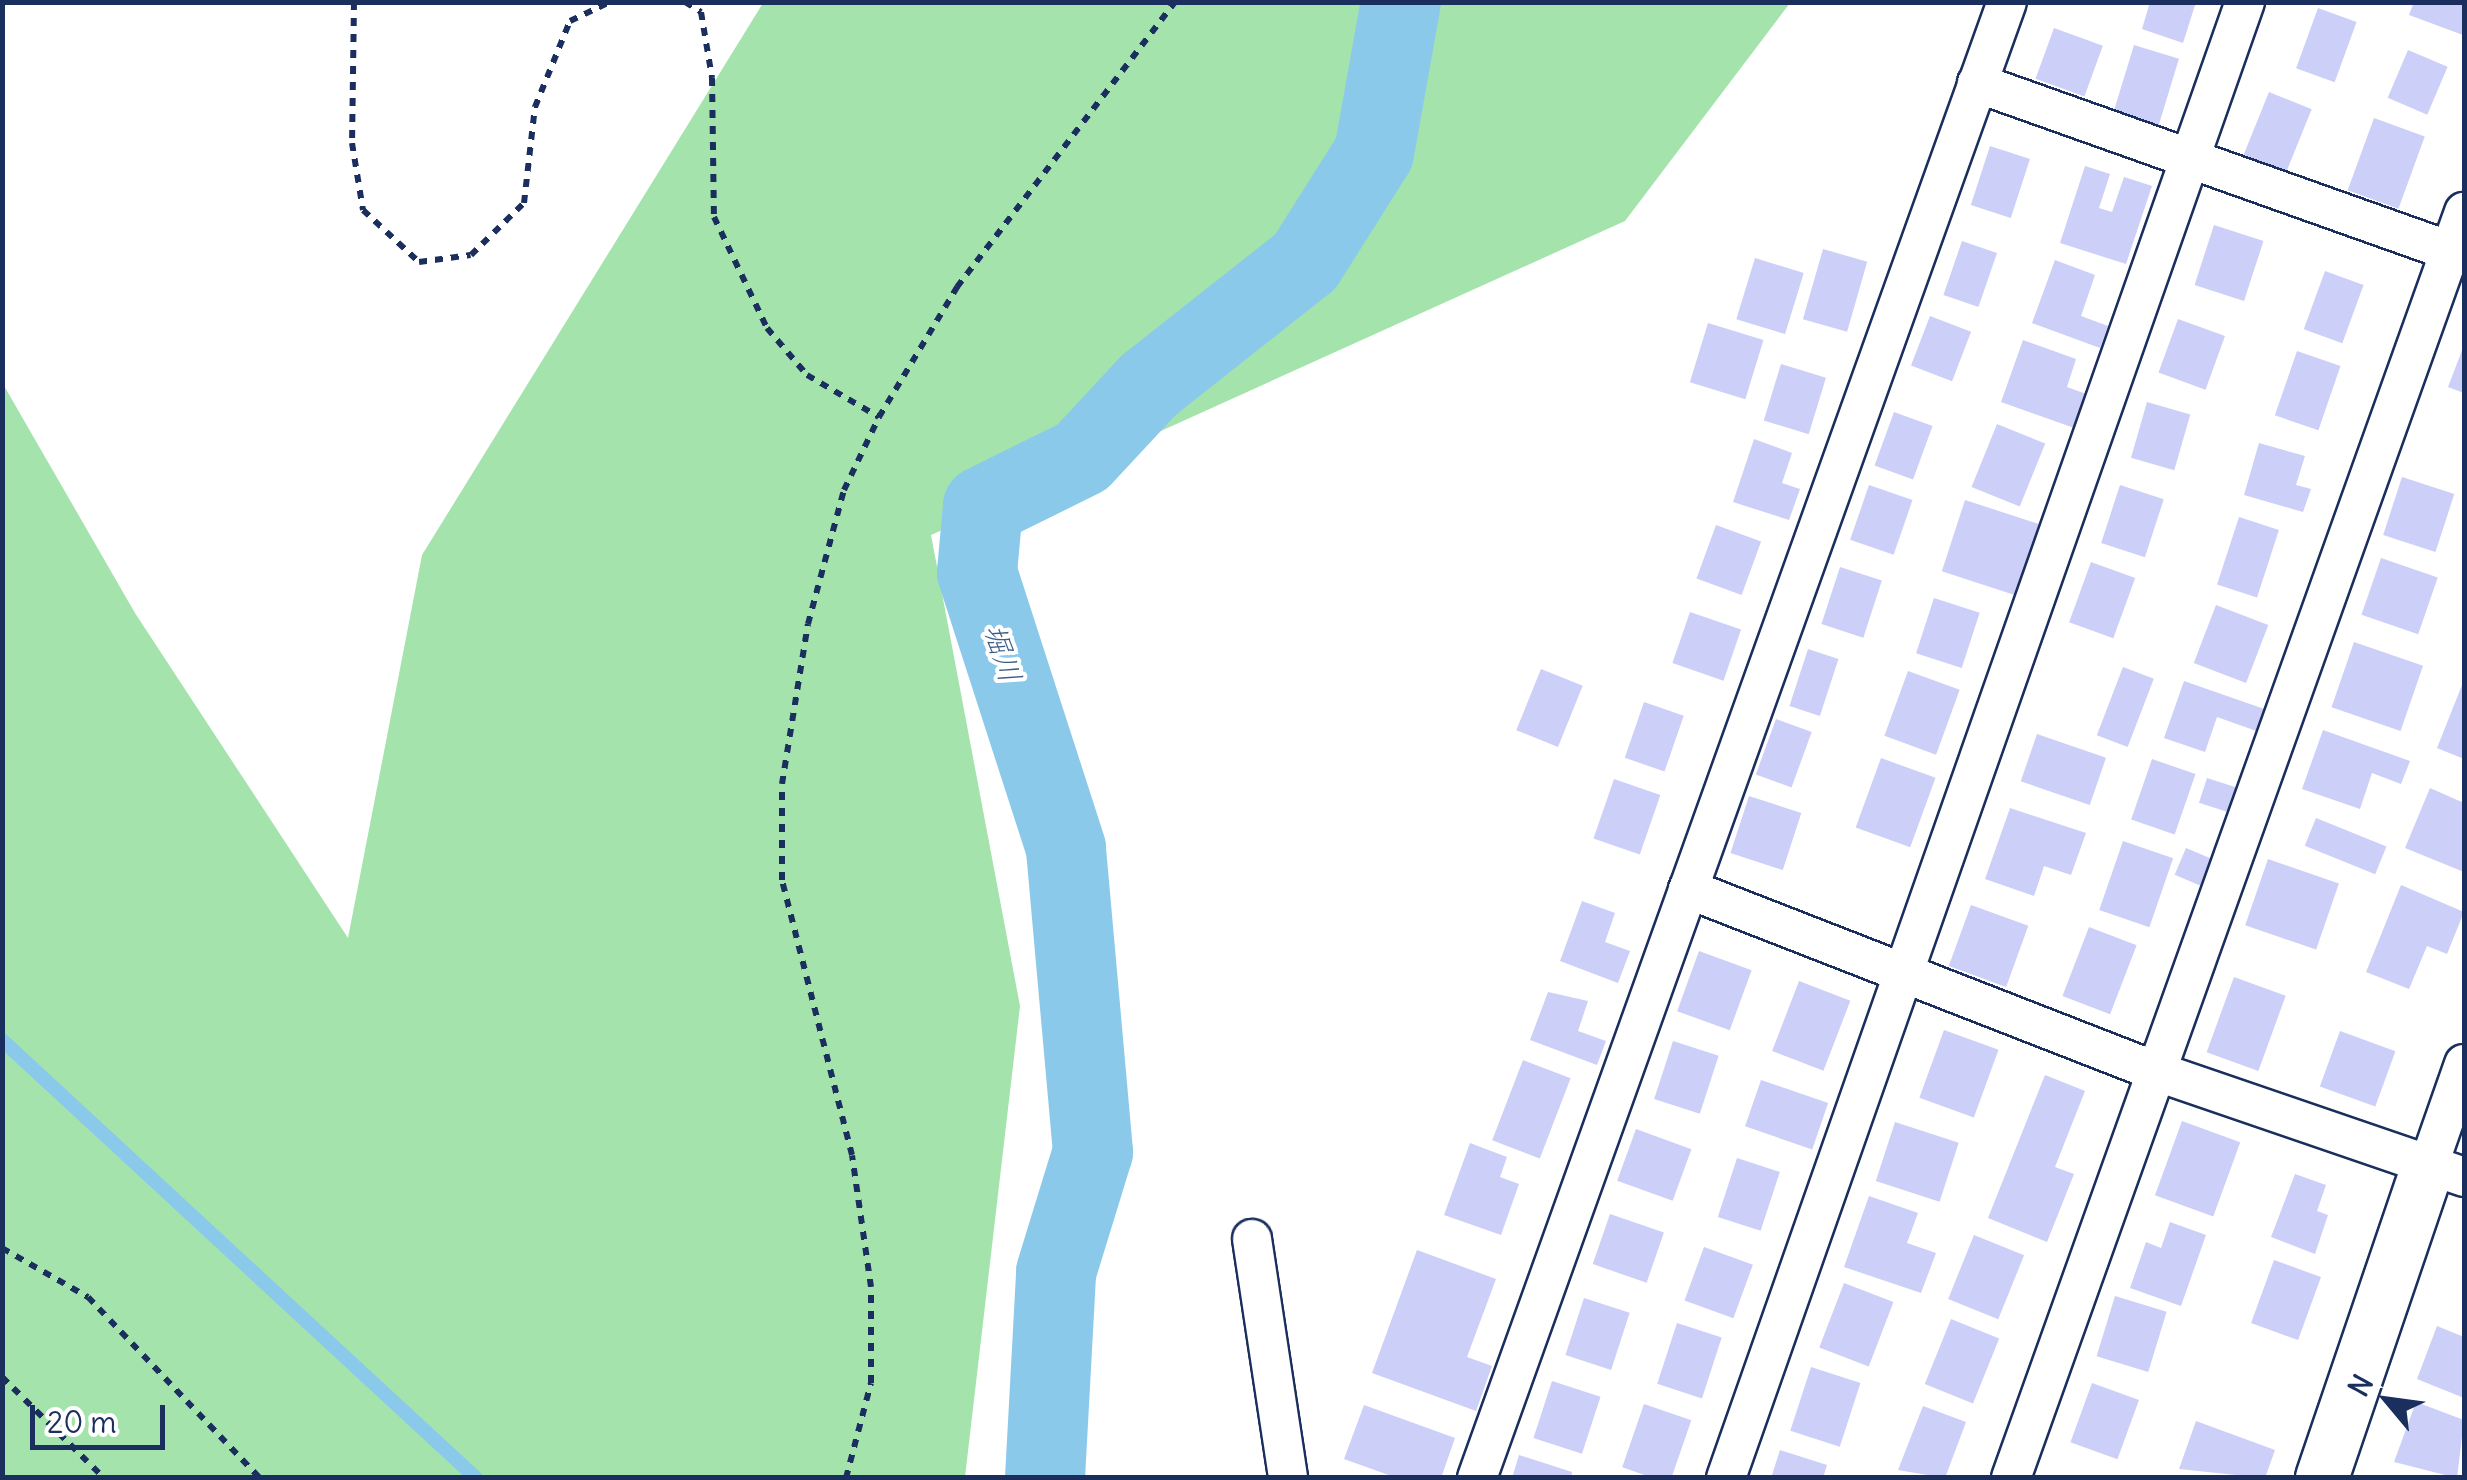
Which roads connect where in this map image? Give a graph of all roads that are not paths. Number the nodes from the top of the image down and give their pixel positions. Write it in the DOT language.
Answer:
graph roads {
  1 [pos="2008,2"];
  2 [pos="2245,2"];
  3 [pos="1977,83"];
  4 [pos="2189,161"];
  5 [pos="2464,212"];
  6 [pos="2458,254"];
  7 [pos="1688,889"];
  8 [pos="1904,976"];
  9 [pos="2464,1064"];
  10 [pos="2155,1071"];
  11 [pos="2447,1170"];
  12 [pos="1252,1239"];
  13 [pos="1288,1478"];
  14 [pos="1477,1478"];
  15 [pos="1726,1478"];
  16 [pos="2011,1478"];
  17 [pos="2322,1478"];
  1 -- 3 [label="street"];
  2 -- 4 [label="street"];
  3 -- 4 [label="street"];
  3 -- 7 [label="street"];
  4 -- 6 [label="street"];
  4 -- 8 [label="street"];
  5 -- 6 [label="street"];
  6 -- 10 [label="street"];
  7 -- 8 [label="street"];
  7 -- 14 [label="street"];
  8 -- 10 [label="street"];
  8 -- 15 [label="street"];
  9 -- 11 [label="street"];
  10 -- 11 [label="street"];
  10 -- 16 [label="street"];
  11 -- 17 [label="street"];
  12 -- 13 [label="street"];
}
